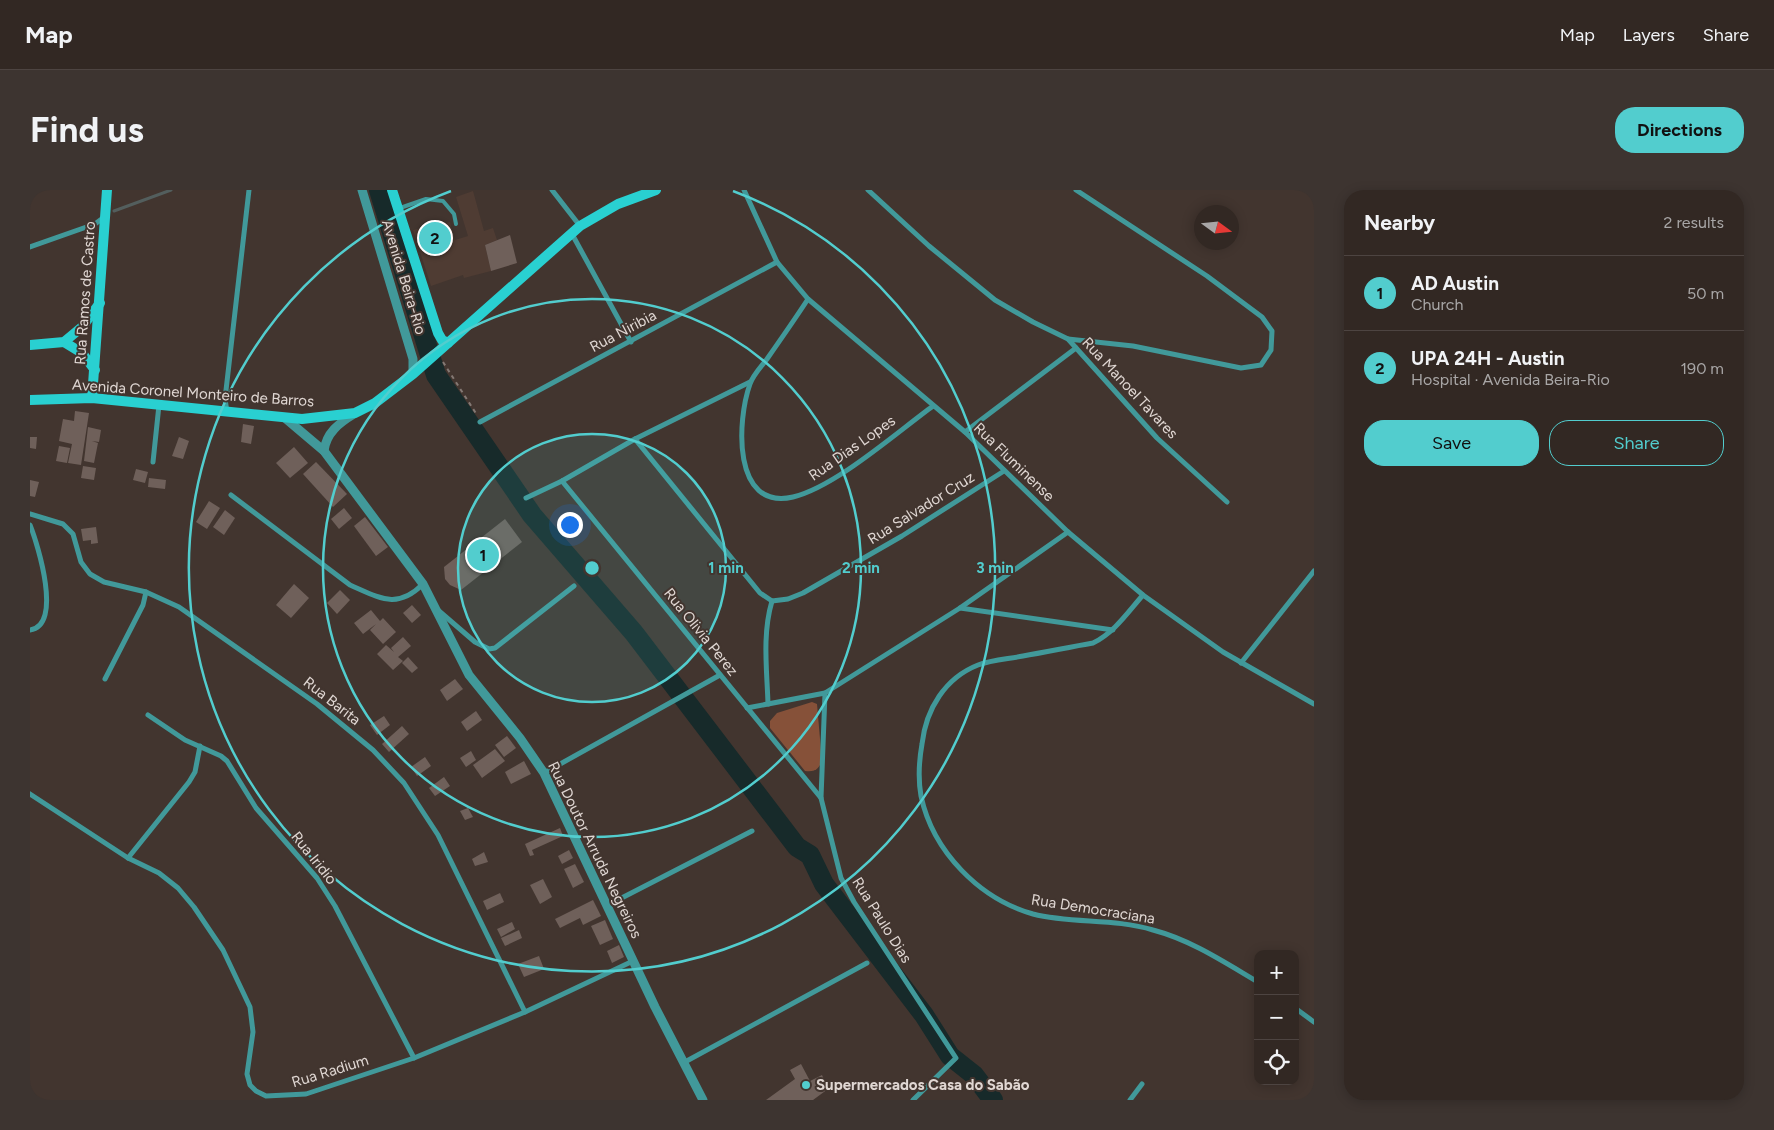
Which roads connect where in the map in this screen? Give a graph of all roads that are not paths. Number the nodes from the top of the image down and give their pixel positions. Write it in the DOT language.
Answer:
graph roads {
  1 [pos="107,190"];
  2 [pos="249,190"];
  3 [pos="362,190"];
  4 [pos="392,190"];
  5 [pos="552,190"];
  6 [pos="656,190"];
  7 [pos="744,190"];
  8 [pos="868,190"];
  9 [pos="1076,190"];
  10 [pos="398,209"];
  11 [pos="105,216"];
  12 [pos="456,224"];
  13 [pos="580,226"];
  14 [pos="572,234"];
  15 [pos="30,247"];
  16 [pos="777,262"];
  17 [pos="808,299"];
  18 [pos="100,303"];
  19 [pos="1068,339"];
  20 [pos="59,342"];
  21 [pos="631,342"];
  22 [pos="448,343"];
  23 [pos="30,345"];
  24 [pos="1076,348"];
  25 [pos="95,370"];
  26 [pos="413,374"];
  27 [pos="750,382"];
  28 [pos="92,398"];
  29 [pos="30,400"];
  30 [pos="159,405"];
  31 [pos="933,406"];
  32 [pos="227,412"];
  33 [pos="355,413"];
  34 [pos="285,418"];
  35 [pos="480,422"];
  36 [pos="965,432"];
  37 [pos="635,439"];
  38 [pos="324,451"];
  39 [pos="153,462"];
  40 [pos="1004,470"];
  41 [pos="562,481"];
  42 [pos="232,496"];
  43 [pos="526,498"];
  44 [pos="1227,502"];
  45 [pos="30,514"];
  46 [pos="30,525"];
  47 [pos="1068,532"];
  48 [pos="1314,571"];
  49 [pos="423,584"];
  50 [pos="574,586"];
  51 [pos="146,592"];
  52 [pos="1143,596"];
  53 [pos="772,602"];
  54 [pos="960,608"];
  55 [pos="439,611"];
  56 [pos="30,630"];
  57 [pos="1112,630"];
  58 [pos="1241,663"];
  59 [pos="720,675"];
  60 [pos="105,679"];
  61 [pos="825,693"];
  62 [pos="768,704"];
  63 [pos="1314,704"];
  64 [pos="747,708"];
  65 [pos="148,715"];
  66 [pos="200,746"];
  67 [pos="544,773"];
  68 [pos="30,794"];
  69 [pos="821,798"];
  70 [pos="752,831"];
  71 [pos="128,858"];
  72 [pos="608,905"];
  73 [pos="633,961"];
  74 [pos="867,963"];
  75 [pos="1254,980"];
  76 [pos="1299,1011"];
  77 [pos="525,1012"];
  78 [pos="1314,1022"];
  79 [pos="414,1058"];
  80 [pos="683,1063"];
  81 [pos="1142,1084"];
  82 [pos="703,1100"];
  83 [pos="913,1100"];
  84 [pos="1130,1100"];
  1 -- 11 [label="main road, Rua Ramos de Castro"];
  2 -- 32 [label="street"];
  3 -- 26 [label="street, Avenida Beira-Rio"];
  4 -- 10 [label="main road, Avenida Beira-Rio"];
  5 -- 13 [label="street"];
  6 -- 13 [label="main road, Avenida Coronel Monteiro de Barros"];
  7 -- 16 [label="street, Rua Fluminense"];
  8 -- 19 [label="street, Rua Manoel Tavares"];
  9 -- 19 [label="street"];
  10 -- 12 [label="lane"];
  10 -- 22 [label="main road, Avenida Beira-Rio"];
  11 -- 15 [label="street"];
  11 -- 18 [label="main road, Rua Ramos de Castro"];
  13 -- 14 [label="main road, Avenida Coronel Monteiro de Barros"];
  14 -- 21 [label="street"];
  14 -- 22 [label="main road, Avenida Coronel Monteiro de Barros"];
  16 -- 17 [label="street, Rua Fluminense"];
  16 -- 21 [label="street, Rua Niribia"];
  17 -- 27 [label="street, Rua Dias Lopes"];
  17 -- 31 [label="street, Rua Fluminense"];
  18 -- 20 [label="main road"];
  18 -- 25 [label="main road, Rua Ramos de Castro"];
  19 -- 24 [label="street, Rua Manoel Tavares"];
  20 -- 23 [label="main road"];
  20 -- 25 [label="main road"];
  21 -- 35 [label="street, Rua Niribia"];
  22 -- 26 [label="main road, Avenida Coronel Monteiro de Barros"];
  24 -- 36 [label="street"];
  24 -- 44 [label="street, Rua Manoel Tavares"];
  25 -- 28 [label="main road, Rua Ramos de Castro"];
  26 -- 33 [label="main road, Avenida Coronel Monteiro de Barros"];
  27 -- 31 [label="street, Rua Dias Lopes"];
  27 -- 37 [label="street"];
  28 -- 29 [label="main road, Avenida Coronel Monteiro de Barros"];
  28 -- 30 [label="main road, Avenida Coronel Monteiro de Barros"];
  30 -- 32 [label="main road, Avenida Coronel Monteiro de Barros"];
  30 -- 39 [label="street"];
  31 -- 36 [label="street, Rua Fluminense"];
  32 -- 34 [label="main road, Avenida Coronel Monteiro de Barros"];
  33 -- 34 [label="main road, Avenida Coronel Monteiro de Barros"];
  33 -- 38 [label="street"];
  34 -- 38 [label="street, Rua Doutor Arruda Negreiros"];
  36 -- 40 [label="street, Rua Fluminense"];
  37 -- 41 [label="street"];
  37 -- 53 [label="street"];
  38 -- 49 [label="street, Rua Doutor Arruda Negreiros"];
  40 -- 47 [label="street, Rua Fluminense"];
  40 -- 53 [label="street, Rua Salvador Cruz"];
  41 -- 43 [label="street"];
  41 -- 59 [label="street, Rua Olivia Perez"];
  42 -- 49 [label="street"];
  45 -- 51 [label="street, Rua Barita"];
  46 -- 56 [label="street"];
  47 -- 52 [label="street, Rua Fluminense"];
  47 -- 54 [label="street"];
  48 -- 58 [label="street"];
  49 -- 55 [label="street, Rua Doutor Arruda Negreiros"];
  50 -- 55 [label="street"];
  51 -- 60 [label="street"];
  51 -- 77 [label="street, Rua Barita"];
  52 -- 57 [label="street, Rua Democraciana"];
  52 -- 58 [label="street, Rua Fluminense"];
  53 -- 62 [label="street"];
  54 -- 57 [label="street"];
  54 -- 61 [label="street"];
  55 -- 67 [label="street, Rua Doutor Arruda Negreiros"];
  57 -- 75 [label="street, Rua Democraciana"];
  58 -- 63 [label="street, Rua Fluminense"];
  59 -- 64 [label="street, Rua Olivia Perez"];
  59 -- 67 [label="street"];
  61 -- 62 [label="street"];
  61 -- 69 [label="street, Rua Paulo Dias"];
  62 -- 64 [label="street"];
  64 -- 69 [label="street, Rua Olivia Perez"];
  65 -- 66 [label="street, Rua Iridio"];
  66 -- 71 [label="street"];
  66 -- 79 [label="street, Rua Iridio"];
  67 -- 72 [label="street, Rua Doutor Arruda Negreiros"];
  68 -- 71 [label="street, Rua Radium"];
  69 -- 83 [label="street, Rua Paulo Dias"];
  70 -- 72 [label="street"];
  71 -- 79 [label="street, Rua Radium"];
  72 -- 73 [label="street, Rua Doutor Arruda Negreiros"];
  73 -- 77 [label="street, Rua Radium"];
  73 -- 80 [label="street, Rua Doutor Arruda Negreiros"];
  74 -- 80 [label="street"];
  76 -- 78 [label="street"];
  77 -- 79 [label="street, Rua Radium"];
  80 -- 82 [label="street, Rua Doutor Arruda Negreiros"];
  81 -- 84 [label="street"];
}
